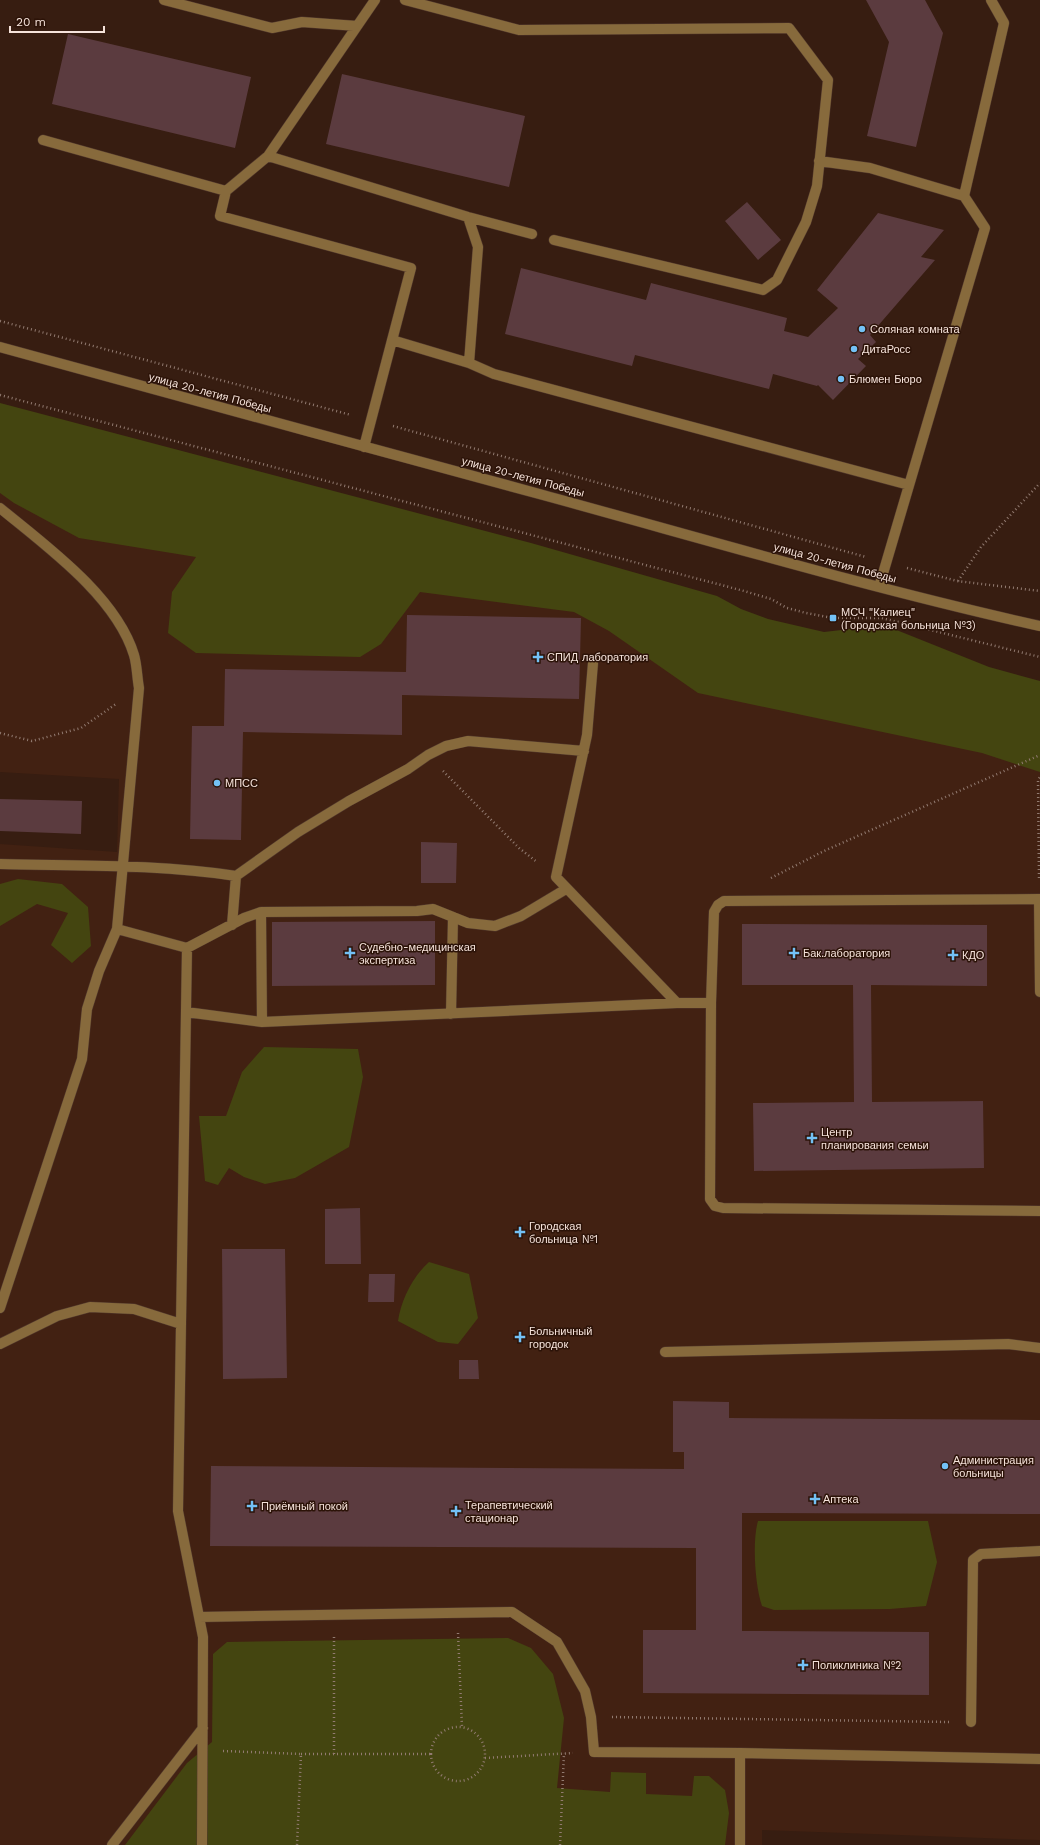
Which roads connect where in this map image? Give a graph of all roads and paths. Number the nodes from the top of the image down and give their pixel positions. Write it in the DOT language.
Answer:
graph roads {
  1 [pos="164,0"];
  2 [pos="375,0"];
  3 [pos="405,0"];
  4 [pos="991,0"];
  5 [pos="357,26"];
  6 [pos="43,140"];
  7 [pos="268,156"];
  8 [pos="819,161"];
  9 [pos="226,191"];
  10 [pos="964,196"];
  11 [pos="468,217"];
  12 [pos="532,234"];
  13 [pos="554,240"];
  14 [pos="0,321"];
  15 [pos="392,340"];
  16 [pos="0,347"];
  17 [pos="469,363"];
  18 [pos="0,394"];
  19 [pos="371,420"];
  20 [pos="364,447"];
  21 [pos="1040,483"];
  22 [pos="909,485"];
  23 [pos="0,508"];
  24 [pos="886,563"];
  25 [pos="957,581"];
  26 [pos="879,587"];
  27 [pos="1040,592"];
  28 [pos="942,604"];
  29 [pos="1040,626"];
  30 [pos="1040,657"];
  31 [pos="593,663"];
  32 [pos="139,688"];
  33 [pos="0,733"];
  34 [pos="584,751"];
  35 [pos="428,755"];
  36 [pos="1040,755"];
  37 [pos="1040,777"];
  38 [pos="0,864"];
  39 [pos="123,867"];
  40 [pos="236,876"];
  41 [pos="556,878"];
  42 [pos="767,880"];
  43 [pos="566,889"];
  44 [pos="1039,899"];
  45 [pos="261,912"];
  46 [pos="453,917"];
  47 [pos="232,925"];
  48 [pos="117,929"];
  49 [pos="187,948"];
  50 [pos="1040,992"];
  51 [pos="677,1003"];
  52 [pos="711,1003"];
  53 [pos="186,1012"];
  54 [pos="450,1014"];
  55 [pos="262,1022"];
  56 [pos="1040,1211"];
  57 [pos="0,1308"];
  58 [pos="181,1324"];
  59 [pos="0,1344"];
  60 [pos="1040,1348"];
  61 [pos="665,1352"];
  62 [pos="1040,1551"];
  63 [pos="457,1613"];
  64 [pos="334,1615"];
  65 [pos="199,1617"];
  66 [pos="591,1717"];
  67 [pos="971,1722"];
  68 [pos="462,1727"];
  69 [pos="203,1728"];
  70 [pos="203,1750"];
  71 [pos="594,1752"];
  72 [pos="564,1753"];
  73 [pos="740,1753"];
  74 [pos="301,1754"];
  75 [pos="334,1754"];
  76 [pos="430,1754"];
  77 [pos="485,1758"];
  78 [pos="1040,1759"];
  79 [pos="112,1845"];
  80 [pos="202,1845"];
  81 [pos="297,1845"];
  82 [pos="560,1845"];
  83 [pos="740,1845"];
  1 -- 5 [label="street"];
  2 -- 5 [label="street"];
  3 -- 8 [label="street"];
  4 -- 10 [label="street"];
  5 -- 7 [label="street"];
  6 -- 9 [label="street"];
  7 -- 9 [label="street"];
  7 -- 11 [label="street"];
  8 -- 10 [label="street"];
  8 -- 13 [label="street"];
  9 -- 15 [label="street"];
  10 -- 22 [label="street"];
  11 -- 12 [label="street"];
  11 -- 17 [label="street"];
  14 -- 19 [label="path"];
  15 -- 17 [label="street"];
  15 -- 19 [label="street"];
  16 -- 20 [label="street, улица 20-летия Победы"];
  17 -- 22 [label="street"];
  18 -- 30 [label="path"];
  19 -- 20 [label="street"];
  19 -- 24 [label="path"];
  20 -- 26 [label="street, улица 20-летия Победы"];
  21 -- 25 [label="path"];
  22 -- 24 [label="street"];
  23 -- 32 [label="street"];
  24 -- 25 [label="path"];
  24 -- 26 [label="street"];
  25 -- 27 [label="path"];
  25 -- 28 [label="path"];
  26 -- 28 [label="street, улица 20-летия Победы"];
  28 -- 29 [label="street, улица 20-летия Победы"];
  31 -- 34 [label="street"];
  32 -- 33 [label="path"];
  32 -- 39 [label="street"];
  34 -- 35 [label="street"];
  34 -- 41 [label="street"];
  35 -- 40 [label="street"];
  35 -- 41 [label="path"];
  36 -- 42 [label="path"];
  37 -- 44 [label="path"];
  38 -- 39 [label="street"];
  39 -- 40 [label="street"];
  39 -- 48 [label="street"];
  40 -- 47 [label="street"];
  41 -- 43 [label="street"];
  43 -- 46 [label="street"];
  43 -- 51 [label="street"];
  44 -- 50 [label="street"];
  44 -- 52 [label="street"];
  45 -- 46 [label="street"];
  45 -- 47 [label="street"];
  45 -- 55 [label="street"];
  46 -- 54 [label="street"];
  47 -- 49 [label="street"];
  48 -- 49 [label="street"];
  48 -- 57 [label="street"];
  49 -- 53 [label="street"];
  51 -- 52 [label="street"];
  51 -- 54 [label="street"];
  52 -- 56 [label="street"];
  53 -- 55 [label="street"];
  53 -- 58 [label="street"];
  54 -- 55 [label="street"];
  58 -- 59 [label="street"];
  58 -- 65 [label="street"];
  60 -- 61 [label="street"];
  62 -- 67 [label="street"];
  63 -- 64 [label="street"];
  63 -- 66 [label="street"];
  63 -- 68 [label="path"];
  64 -- 65 [label="street"];
  64 -- 75 [label="path"];
  65 -- 69 [label="street"];
  66 -- 67 [label="path"];
  66 -- 71 [label="street"];
  68 -- 76 [label="path"];
  68 -- 77 [label="path"];
  69 -- 70 [label="street"];
  69 -- 79 [label="street"];
  70 -- 74 [label="path"];
  70 -- 80 [label="street"];
  71 -- 72 [label="path"];
  71 -- 73 [label="street"];
  72 -- 77 [label="path"];
  72 -- 82 [label="path"];
  73 -- 78 [label="street"];
  73 -- 83 [label="street"];
  74 -- 75 [label="path"];
  74 -- 81 [label="path"];
  75 -- 76 [label="path"];
  76 -- 77 [label="path"];
}
